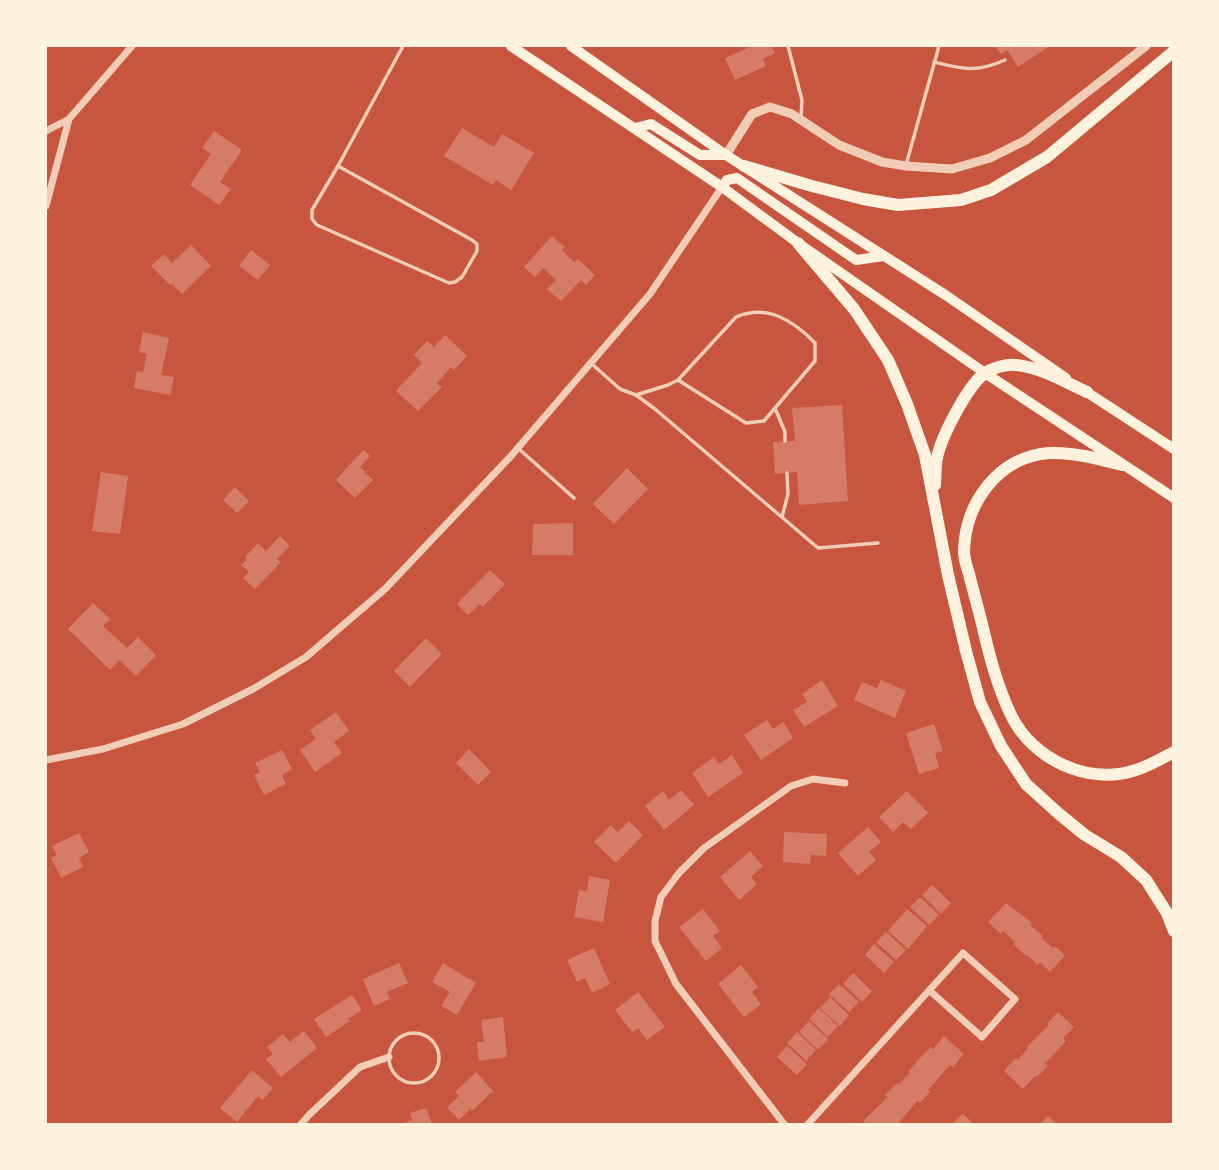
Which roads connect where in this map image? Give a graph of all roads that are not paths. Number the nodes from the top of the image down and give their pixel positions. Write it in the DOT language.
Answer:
graph roads {
  1 [pos="132,46"];
  2 [pos="403,46"];
  3 [pos="511,46"];
  4 [pos="571,46"];
  5 [pos="788,46"];
  6 [pos="939,46"];
  7 [pos="1146,46"];
  8 [pos="1174,51"];
  9 [pos="1004,60"];
  10 [pos="934,62"];
  11 [pos="69,119"];
  12 [pos="801,120"];
  13 [pos="635,128"];
  14 [pos="46,131"];
  15 [pos="726,155"];
  16 [pos="338,166"];
  17 [pos="744,166"];
  18 [pos="906,166"];
  19 [pos="722,187"];
  20 [pos="46,206"];
  21 [pos="798,243"];
  22 [pos="884,256"];
  23 [pos="590,363"];
  24 [pos="985,373"];
  25 [pos="678,380"];
  26 [pos="1087,392"];
  27 [pos="636,396"];
  28 [pos="775,408"];
  29 [pos="785,442"];
  30 [pos="518,447"];
  31 [pos="1174,449"];
  32 [pos="1122,465"];
  33 [pos="787,473"];
  34 [pos="574,498"];
  35 [pos="1174,498"];
  36 [pos="934,502"];
  37 [pos="782,517"];
  38 [pos="878,543"];
  39 [pos="1174,752"];
  40 [pos="46,760"];
  41 [pos="845,783"];
  42 [pos="1174,931"];
  43 [pos="930,990"];
  44 [pos="389,1056"];
  45 [pos="301,1125"];
  46 [pos="784,1125"];
  47 [pos="808,1125"];
  1 -- 11 [label="street"];
  2 -- 16 [label="lane"];
  3 -- 13 [label="main road"];
  4 -- 15 [label="main road"];
  5 -- 12 [label="lane"];
  6 -- 10 [label="lane"];
  7 -- 18 [label="street"];
  8 -- 17 [label="highway"];
  9 -- 10 [label="lane"];
  10 -- 18 [label="lane"];
  11 -- 14 [label="street"];
  11 -- 20 [label="street"];
  12 -- 15 [label="street"];
  12 -- 18 [label="street"];
  13 -- 15 [label="main road"];
  13 -- 19 [label="main road"];
  15 -- 17 [label="main road"];
  16 -- 16 [label="lane"];
  17 -- 22 [label="main road"];
  19 -- 21 [label="main road"];
  19 -- 22 [label="main road"];
  19 -- 23 [label="street"];
  21 -- 24 [label="main road"];
  21 -- 36 [label="highway"];
  22 -- 26 [label="main road"];
  23 -- 27 [label="lane"];
  23 -- 30 [label="street"];
  24 -- 26 [label="highway"];
  24 -- 32 [label="main road"];
  24 -- 36 [label="highway"];
  25 -- 27 [label="lane"];
  25 -- 28 [label="lane"];
  25 -- 28 [label="lane"];
  26 -- 31 [label="main road"];
  27 -- 37 [label="lane"];
  28 -- 29 [label="lane"];
  30 -- 34 [label="lane"];
  30 -- 40 [label="street"];
  32 -- 35 [label="main road"];
  32 -- 39 [label="highway"];
  33 -- 37 [label="lane"];
  36 -- 42 [label="highway"];
  37 -- 38 [label="lane"];
  41 -- 46 [label="street"];
  43 -- 43 [label="street"];
  43 -- 47 [label="street"];
  44 -- 44 [label="lane"];
  44 -- 45 [label="street"];
}
